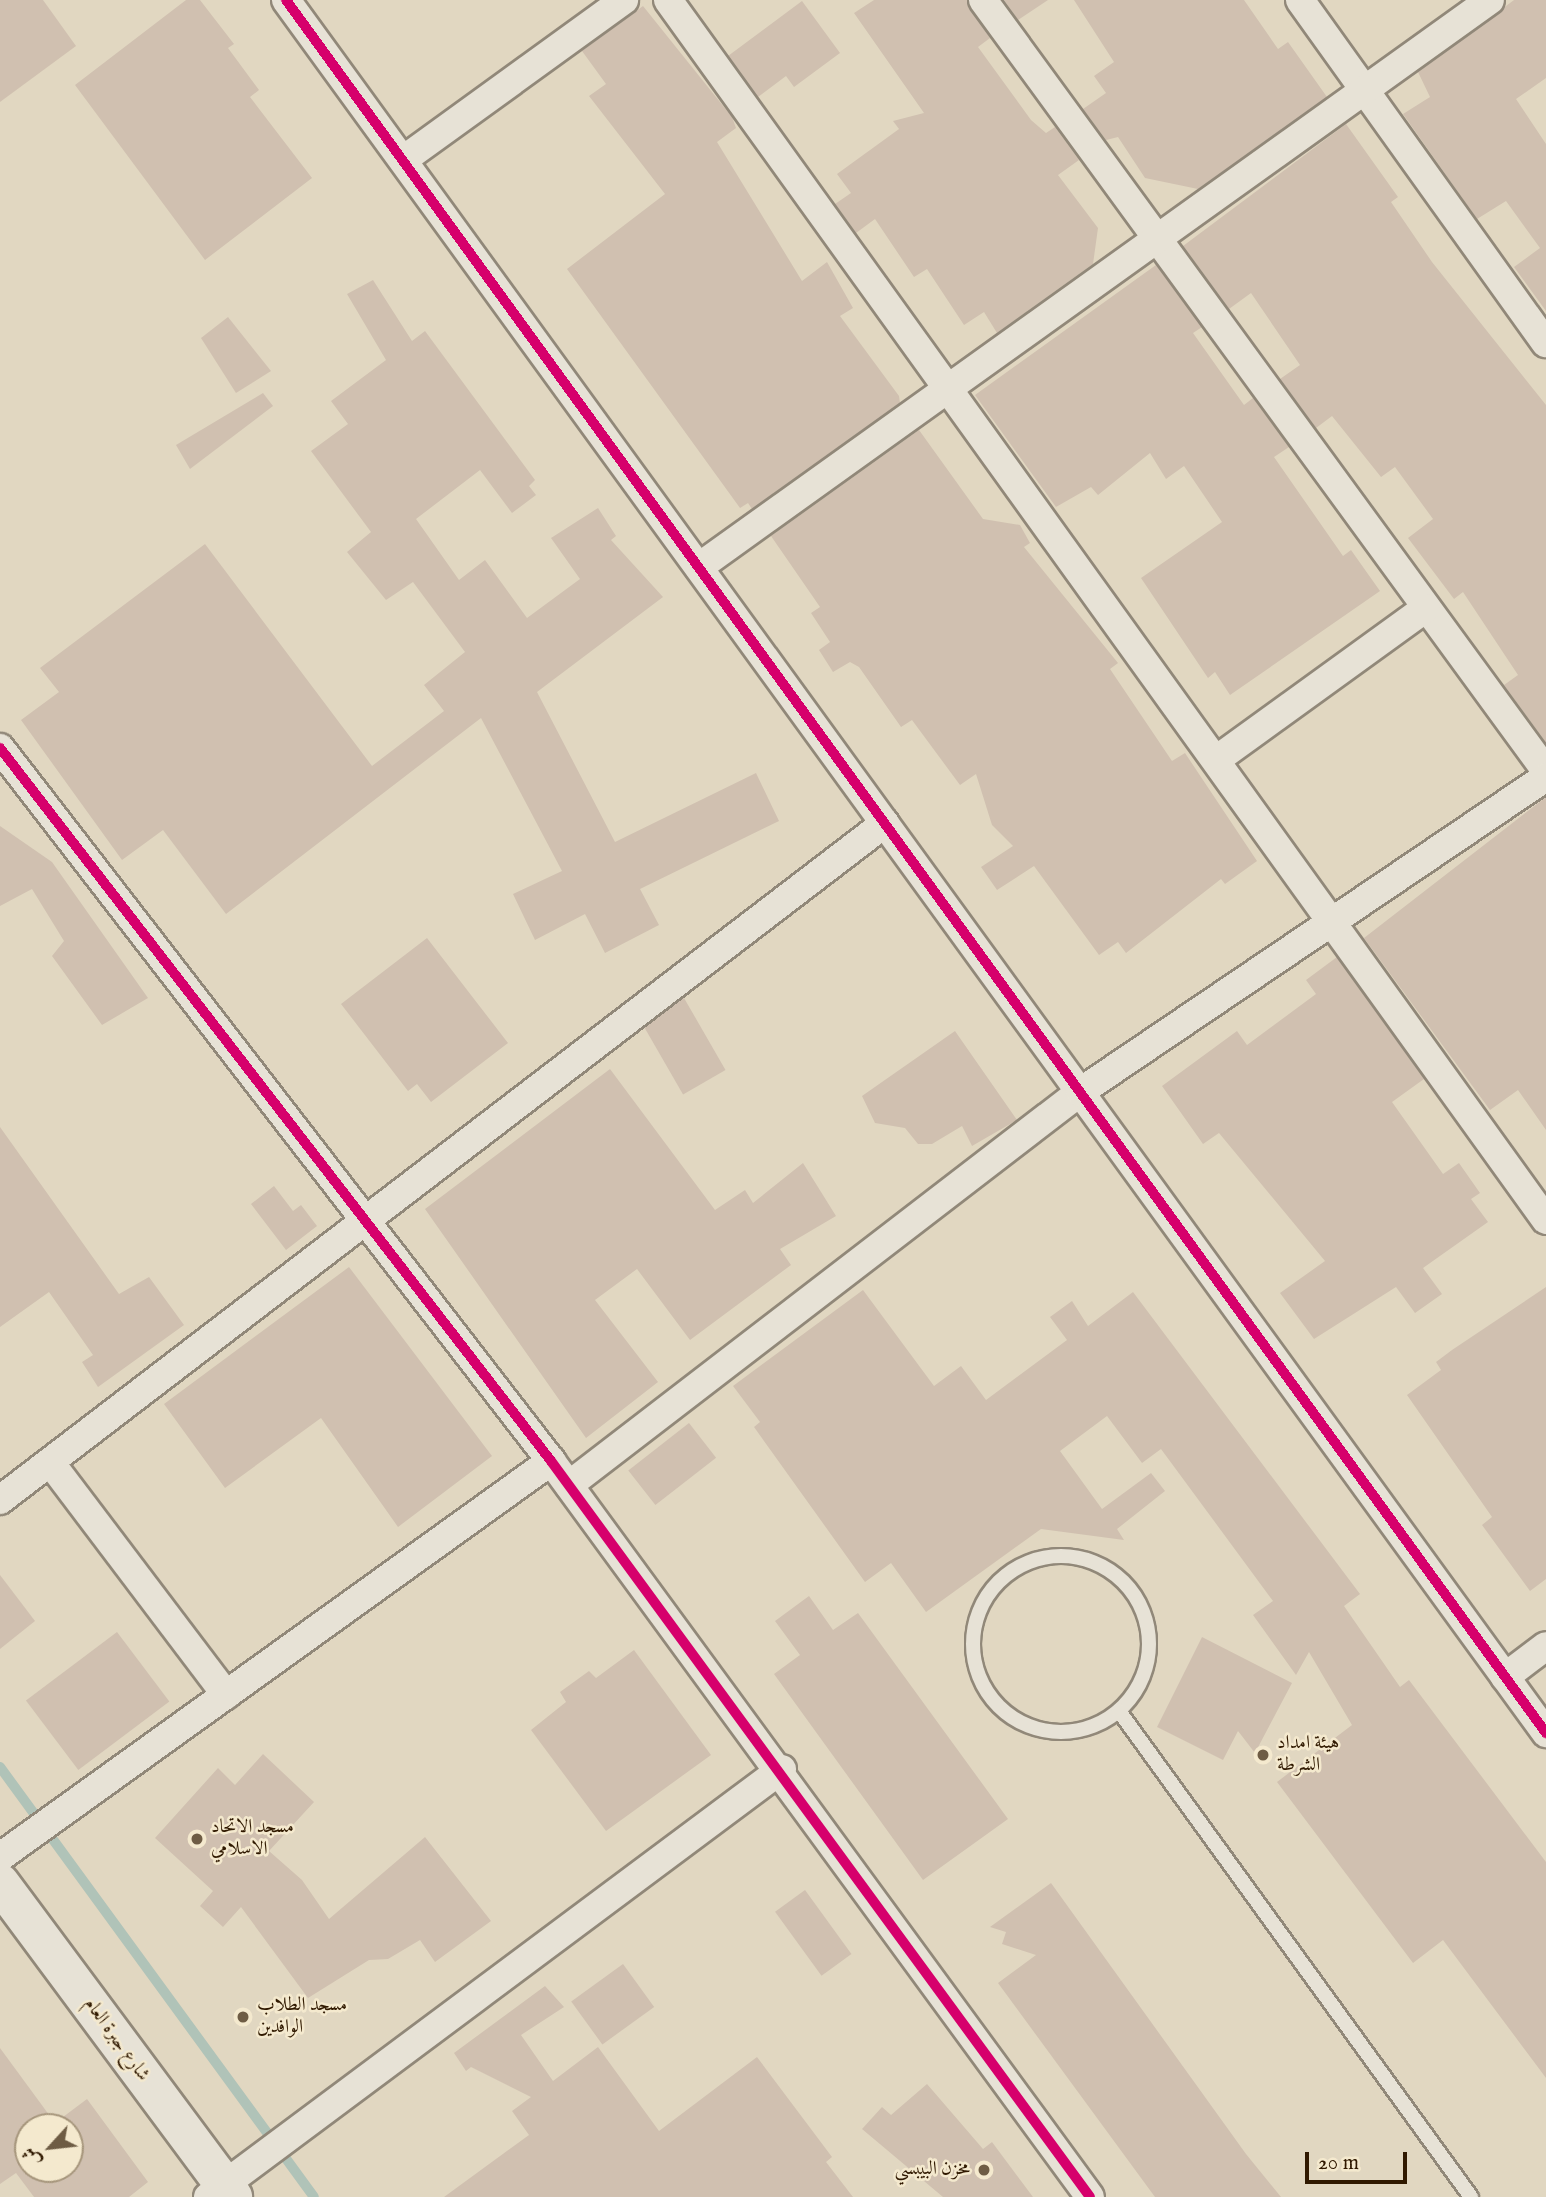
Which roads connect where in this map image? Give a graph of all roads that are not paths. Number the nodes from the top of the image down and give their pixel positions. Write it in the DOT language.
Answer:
graph roads {
  1 [pos="286,0"];
  2 [pos="624,0"];
  3 [pos="668,0"];
  4 [pos="983,0"];
  5 [pos="1300,0"];
  6 [pos="1490,0"];
  7 [pos="1367,92"];
  8 [pos="403,160"];
  9 [pos="1157,241"];
  10 [pos="1546,343"];
  11 [pos="948,391"];
  12 [pos="699,567"];
  13 [pos="1426,608"];
  14 [pos="0,747"];
  15 [pos="1216,760"];
  16 [pos="1546,771"];
  17 [pos="1546,777"];
  18 [pos="885,823"];
  19 [pos="1335,923"];
  20 [pos="1080,1092"];
  21 [pos="1546,1220"];
  22 [pos="369,1221"];
  23 [pos="551,1461"];
  24 [pos="50,1462"];
  25 [pos="569,1485"];
  26 [pos="0,1500"];
  27 [pos="1546,1646"];
  28 [pos="1505,1677"];
  29 [pos="226,1695"];
  30 [pos="1119,1711"];
  31 [pos="1546,1733"];
  32 [pos="782,1769"];
  33 [pos="0,1857"];
  34 [pos="0,1883"];
  35 [pos="221,2193"];
  36 [pos="1090,2197"];
  37 [pos="1471,2197"];
  1 -- 8 [label="street"];
  2 -- 8 [label="street"];
  3 -- 11 [label="street"];
  4 -- 9 [label="street"];
  5 -- 7 [label="street"];
  6 -- 7 [label="street"];
  7 -- 9 [label="street"];
  7 -- 10 [label="street"];
  8 -- 12 [label="street"];
  9 -- 11 [label="street"];
  9 -- 13 [label="street"];
  11 -- 12 [label="street"];
  11 -- 15 [label="street"];
  12 -- 18 [label="street"];
  13 -- 15 [label="street"];
  13 -- 16 [label="street"];
  14 -- 22 [label="street"];
  15 -- 19 [label="street"];
  17 -- 19 [label="street"];
  18 -- 20 [label="street"];
  18 -- 22 [label="street"];
  19 -- 20 [label="street"];
  19 -- 21 [label="street"];
  20 -- 25 [label="street"];
  20 -- 28 [label="street"];
  22 -- 23 [label="street"];
  22 -- 24 [label="street"];
  23 -- 25 [label="street"];
  23 -- 29 [label="street"];
  24 -- 26 [label="street"];
  24 -- 29 [label="street"];
  25 -- 32 [label="street"];
  27 -- 28 [label="street"];
  28 -- 31 [label="street"];
  29 -- 33 [label="street"];
  30 -- 30 [label="lane"];
  30 -- 37 [label="lane"];
  32 -- 35 [label="street"];
  32 -- 36 [label="street"];
  34 -- 35 [label="main road, شارع جبرة العام"];
}
